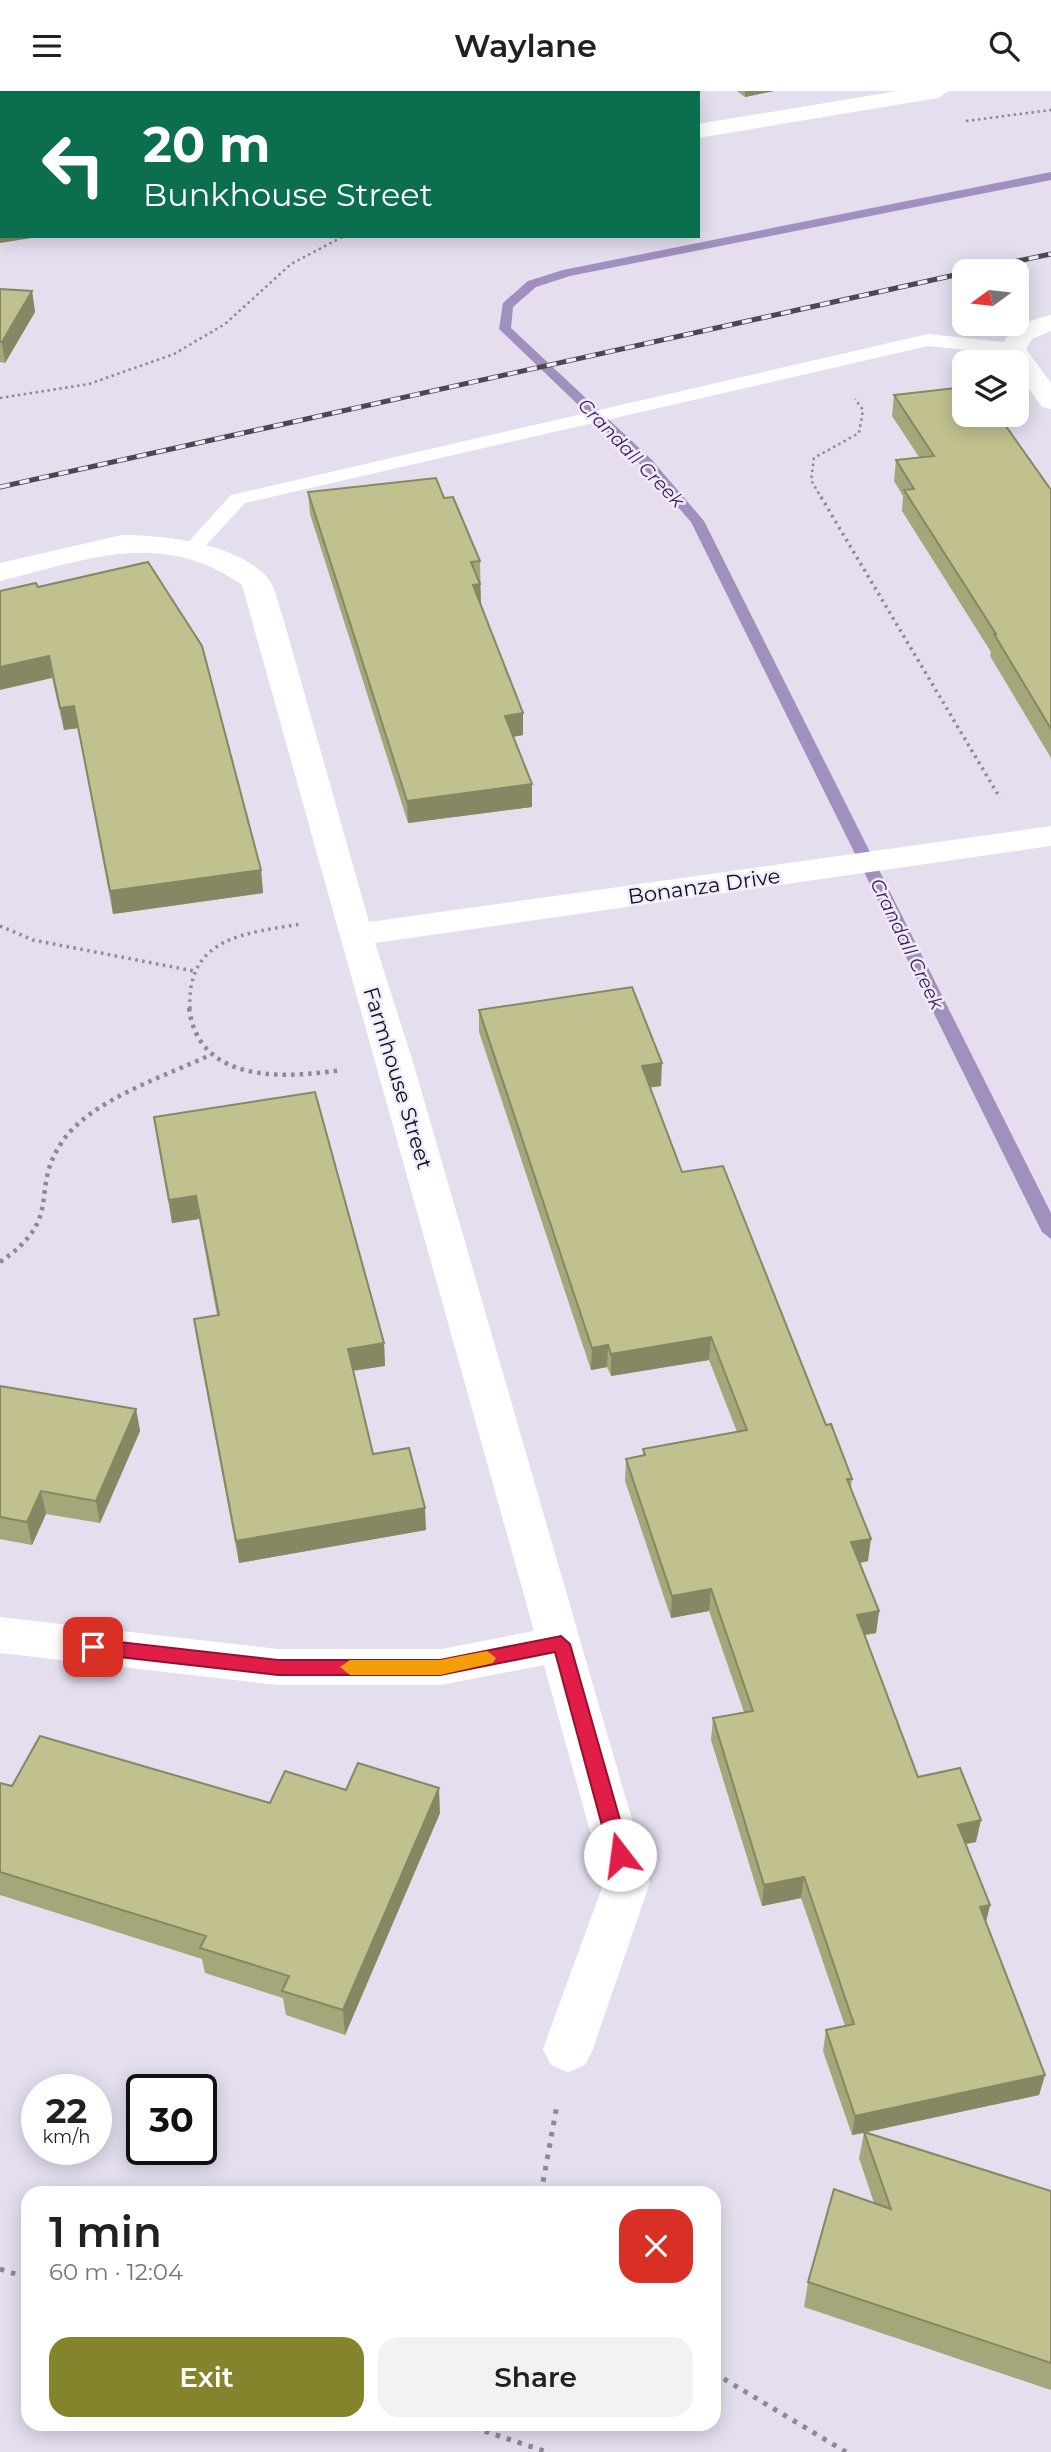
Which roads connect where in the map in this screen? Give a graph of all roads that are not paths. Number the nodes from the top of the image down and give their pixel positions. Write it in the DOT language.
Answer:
graph roads {
  1 [pos="937,91"];
  2 [pos="700,110"];
  3 [pos="723,128"];
  4 [pos="700,131"];
  5 [pos="1051,323"];
  6 [pos="1015,344"];
  7 [pos="1051,401"];
  8 [pos="191,550"];
  9 [pos="0,572"];
  10 [pos="1051,836"];
  11 [pos="353,926"];
  12 [pos="0,1635"];
  13 [pos="561,1644"];
  14 [pos="568,2049"];
  1 -- 3 [label="street"];
  2 -- 3 [label="street"];
  3 -- 4 [label="street"];
  5 -- 6 [label="street"];
  6 -- 7 [label="street"];
  6 -- 8 [label="lane"];
  8 -- 9 [label="street, Farmhouse Street"];
  8 -- 11 [label="street, Farmhouse Street"];
  10 -- 11 [label="street, Bonanza Drive"];
  11 -- 13 [label="street, Farmhouse Street"];
  12 -- 13 [label="street"];
  13 -- 14 [label="street, Farmhouse Street"];
}
